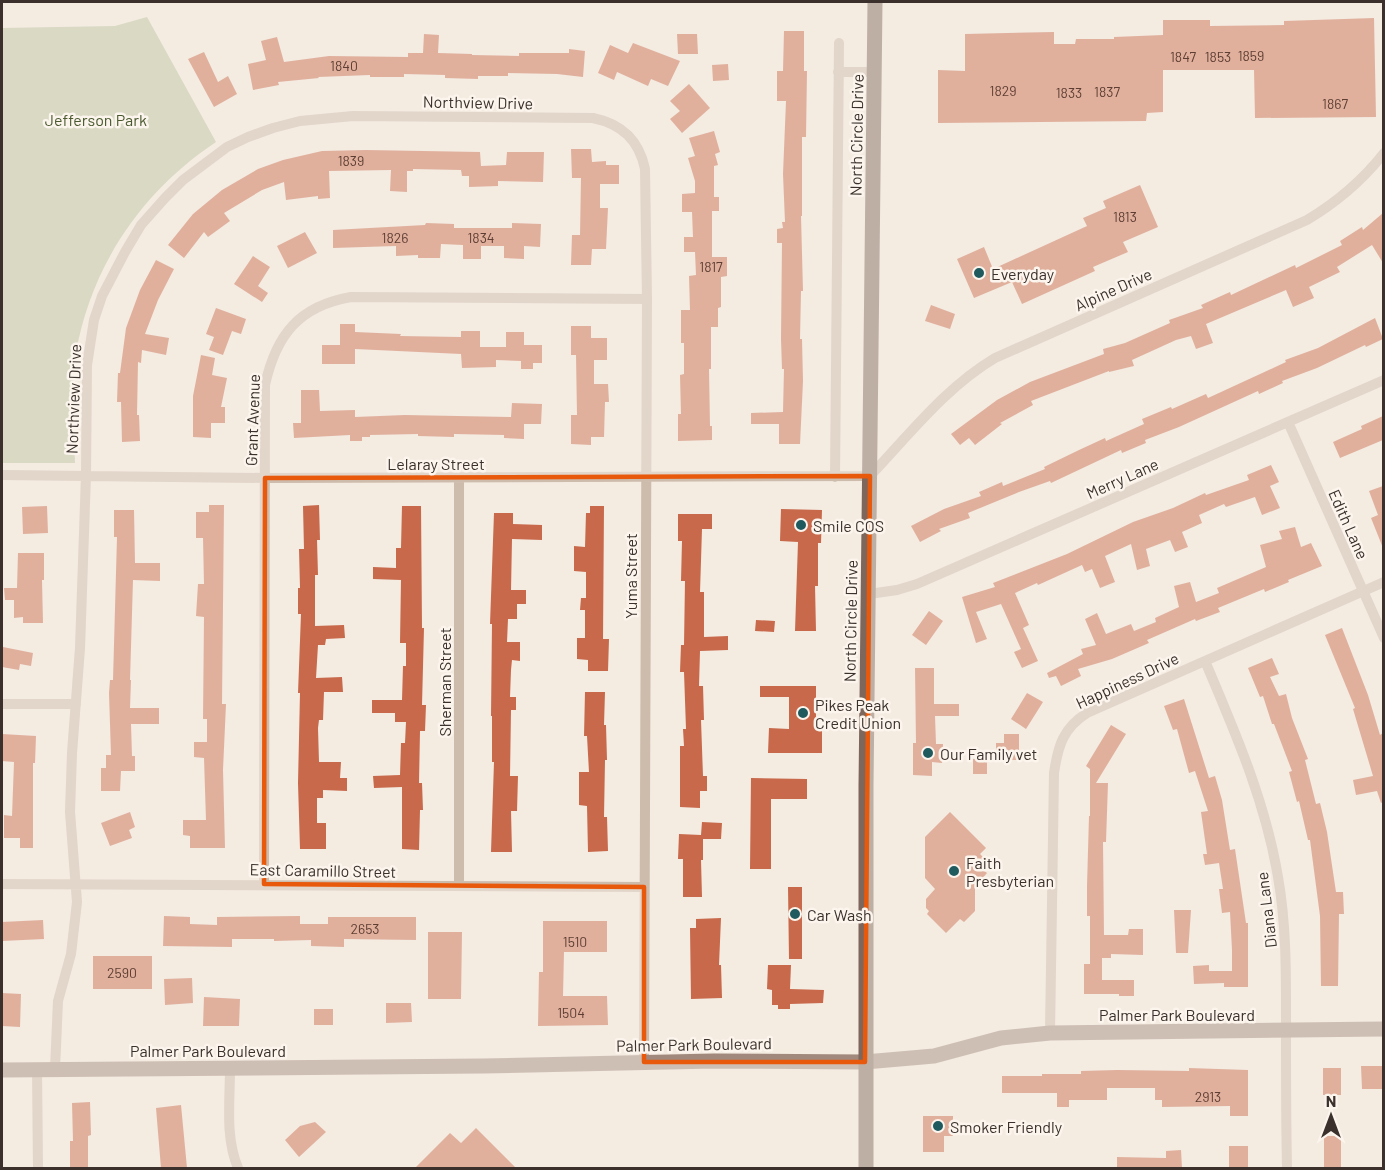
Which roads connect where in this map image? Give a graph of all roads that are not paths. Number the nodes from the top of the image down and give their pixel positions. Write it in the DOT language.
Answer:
graph roads {
  1 [pos="876,2"];
  2 [pos="839,43"];
  3 [pos="838,72"];
  4 [pos="875,72"];
  5 [pos="593,118"];
  6 [pos="1383,153"];
  7 [pos="647,299"];
  8 [pos="1383,380"];
  9 [pos="1288,422"];
  10 [pos="2,475"];
  11 [pos="86,475"];
  12 [pos="870,476"];
  13 [pos="835,477"];
  14 [pos="265,478"];
  15 [pos="459,478"];
  16 [pos="645,478"];
  17 [pos="1383,582"];
  18 [pos="1362,591"];
  19 [pos="869,594"];
  20 [pos="1383,638"];
  21 [pos="1205,661"];
  22 [pos="2,704"];
  23 [pos="76,704"];
  24 [pos="2,884"];
  25 [pos="76,884"];
  26 [pos="264,884"];
  27 [pos="459,886"];
  28 [pos="644,887"];
  29 [pos="1383,1029"];
  30 [pos="1286,1031"];
  31 [pos="1050,1033"];
  32 [pos="644,1062"];
  33 [pos="865,1062"];
  34 [pos="231,1068"];
  35 [pos="37,1069"];
  36 [pos="55,1069"];
  37 [pos="2,1070"];
  38 [pos="38,1168"];
  39 [pos="238,1168"];
  40 [pos="866,1168"];
  41 [pos="1287,1168"];
  1 -- 4 [label="main road, North Circle Drive"];
  2 -- 3 [label="street"];
  3 -- 4 [label="street"];
  3 -- 13 [label="street"];
  4 -- 12 [label="main road, North Circle Drive"];
  5 -- 7 [label="street, Yuma Street"];
  5 -- 11 [label="street, Northview Drive"];
  6 -- 12 [label="street, Alpine Drive"];
  7 -- 14 [label="street, Grant Avenue"];
  7 -- 16 [label="street, Yuma Street"];
  8 -- 9 [label="street, Merry Lane"];
  9 -- 18 [label="street, Edith Lane"];
  9 -- 19 [label="street, Merry Lane"];
  10 -- 11 [label="street, Lelaray Street"];
  11 -- 14 [label="street, Lelaray Street"];
  11 -- 23 [label="street, Northview Drive"];
  12 -- 13 [label="street, Lelaray Street"];
  12 -- 19 [label="main road, North Circle Drive"];
  13 -- 16 [label="street, Lelaray Street"];
  14 -- 15 [label="street, Lelaray Street"];
  14 -- 26 [label="street, Grant Avenue"];
  15 -- 16 [label="street, Lelaray Street"];
  15 -- 27 [label="street, Sherman Street"];
  16 -- 28 [label="street, Yuma Street"];
  17 -- 18 [label="street, Happiness Drive"];
  18 -- 20 [label="street, Edith Lane"];
  18 -- 21 [label="street, Happiness Drive"];
  19 -- 33 [label="main road, North Circle Drive"];
  21 -- 30 [label="street, Diana Lane"];
  21 -- 31 [label="street, Happiness Drive"];
  22 -- 23 [label="street"];
  23 -- 25 [label="street, Northview Drive"];
  24 -- 25 [label="street, East Caramillo Street"];
  25 -- 26 [label="street, East Caramillo Street"];
  25 -- 36 [label="street, Northview Drive"];
  26 -- 27 [label="street, East Caramillo Street"];
  27 -- 28 [label="street, East Caramillo Street"];
  28 -- 32 [label="street, Yuma Street"];
  29 -- 30 [label="main road, Palmer Park Boulevard"];
  30 -- 31 [label="main road, Palmer Park Boulevard"];
  30 -- 41 [label="street, Diana Lane"];
  31 -- 33 [label="main road, Palmer Park Boulevard"];
  32 -- 33 [label="main road, Palmer Park Boulevard"];
  32 -- 34 [label="main road, Palmer Park Boulevard"];
  33 -- 40 [label="main road, North Circle Drive"];
  34 -- 36 [label="main road, Palmer Park Boulevard"];
  34 -- 39 [label="street"];
  35 -- 36 [label="main road, Palmer Park Boulevard"];
  35 -- 37 [label="main road, Palmer Park Boulevard"];
  35 -- 38 [label="street"];
}
